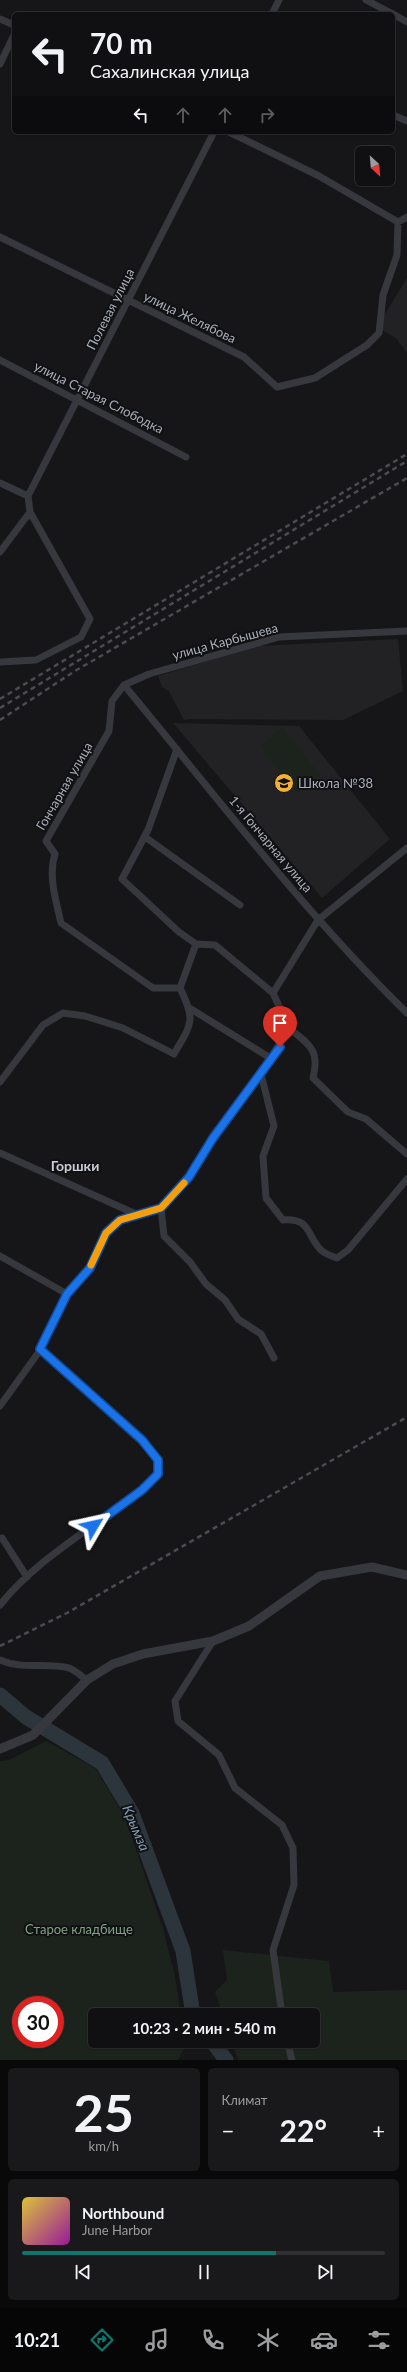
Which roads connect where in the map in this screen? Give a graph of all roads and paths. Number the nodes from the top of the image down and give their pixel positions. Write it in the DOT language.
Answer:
graph roads {
  1 [pos="279,0"];
  2 [pos="366,0"];
  3 [pos="273,12"];
  4 [pos="389,12"];
  5 [pos="395,15"];
  6 [pos="0,18"];
  7 [pos="407,22"];
  8 [pos="12,25"];
  9 [pos="12,39"];
  10 [pos="0,64"];
  11 [pos="395,116"];
  12 [pos="407,121"];
  13 [pos="213,134"];
  14 [pos="232,134"];
  15 [pos="407,217"];
  16 [pos="398,222"];
  17 [pos="0,237"];
  18 [pos="128,300"];
  19 [pos="0,360"];
  20 [pos="77,400"];
  21 [pos="186,457"];
  22 [pos="0,483"];
  23 [pos="28,496"];
  24 [pos="30,512"];
  25 [pos="0,552"];
  26 [pos="407,631"];
  27 [pos="0,662"];
  28 [pos="124,685"];
  29 [pos="177,749"];
  30 [pos="145,837"];
  31 [pos="407,848"];
  32 [pos="240,905"];
  33 [pos="318,920"];
  34 [pos="196,944"];
  35 [pos="180,988"];
  36 [pos="273,993"];
  37 [pos="190,1009"];
  38 [pos="407,1013"];
  39 [pos="290,1028"];
  40 [pos="272,1059"];
  41 [pos="261,1074"];
  42 [pos="0,1082"];
  43 [pos="0,1153"];
  44 [pos="407,1154"];
  45 [pos="407,1179"];
  46 [pos="161,1208"];
  47 [pos="139,1216"];
  48 [pos="0,1256"];
  49 [pos="67,1294"];
  50 [pos="40,1349"];
  51 [pos="274,1358"];
  52 [pos="0,1406"];
  53 [pos="2,1538"];
  54 [pos="407,1575"];
  55 [pos="27,1577"];
  56 [pos="0,1605"];
  57 [pos="213,1641"];
  58 [pos="0,1660"];
  59 [pos="88,1680"];
  60 [pos="0,1749"];
  61 [pos="281,2008"];
  62 [pos="289,2048"];
  63 [pos="292,2060"];
  1 -- 3 [label="street"];
  2 -- 4 [label="street"];
  5 -- 7 [label="street"];
  6 -- 8 [label="street"];
  9 -- 10 [label="street"];
  11 -- 12 [label="street"];
  13 -- 18 [label="street, Полевая улица"];
  14 -- 16 [label="street"];
  15 -- 16 [label="street"];
  16 -- 18 [label="street, улица Желябова"];
  17 -- 18 [label="street, улица Желябова"];
  18 -- 20 [label="street, Полевая улица"];
  19 -- 20 [label="street, улица Старая Слободка"];
  20 -- 21 [label="street, улица Старая Слободка"];
  20 -- 23 [label="street, Полевая улица"];
  22 -- 23 [label="street"];
  23 -- 24 [label="street"];
  24 -- 25 [label="street"];
  24 -- 27 [label="street"];
  26 -- 28 [label="street, улица Карбышева"];
  28 -- 29 [label="street, 1-я Гончарная улица"];
  28 -- 35 [label="street, Гончарная улица"];
  29 -- 30 [label="street"];
  29 -- 33 [label="street, 1-я Гончарная улица"];
  30 -- 32 [label="street"];
  30 -- 34 [label="street"];
  31 -- 33 [label="street"];
  33 -- 36 [label="street"];
  33 -- 38 [label="street, 1-я Гончарная улица"];
  34 -- 35 [label="street"];
  34 -- 36 [label="street"];
  35 -- 37 [label="street"];
  36 -- 39 [label="street"];
  37 -- 40 [label="street"];
  37 -- 42 [label="street"];
  39 -- 40 [label="street"];
  39 -- 44 [label="street"];
  40 -- 41 [label="street"];
  41 -- 45 [label="street"];
  41 -- 46 [label="street"];
  43 -- 47 [label="street"];
  46 -- 47 [label="street"];
  46 -- 51 [label="street"];
  47 -- 49 [label="street"];
  48 -- 49 [label="street"];
  49 -- 50 [label="street"];
  50 -- 52 [label="street"];
  50 -- 55 [label="street"];
  53 -- 55 [label="street"];
  54 -- 57 [label="street"];
  55 -- 56 [label="street"];
  57 -- 59 [label="street"];
  57 -- 61 [label="street"];
  58 -- 59 [label="street"];
  59 -- 60 [label="street"];
  62 -- 63 [label="street"];
}
